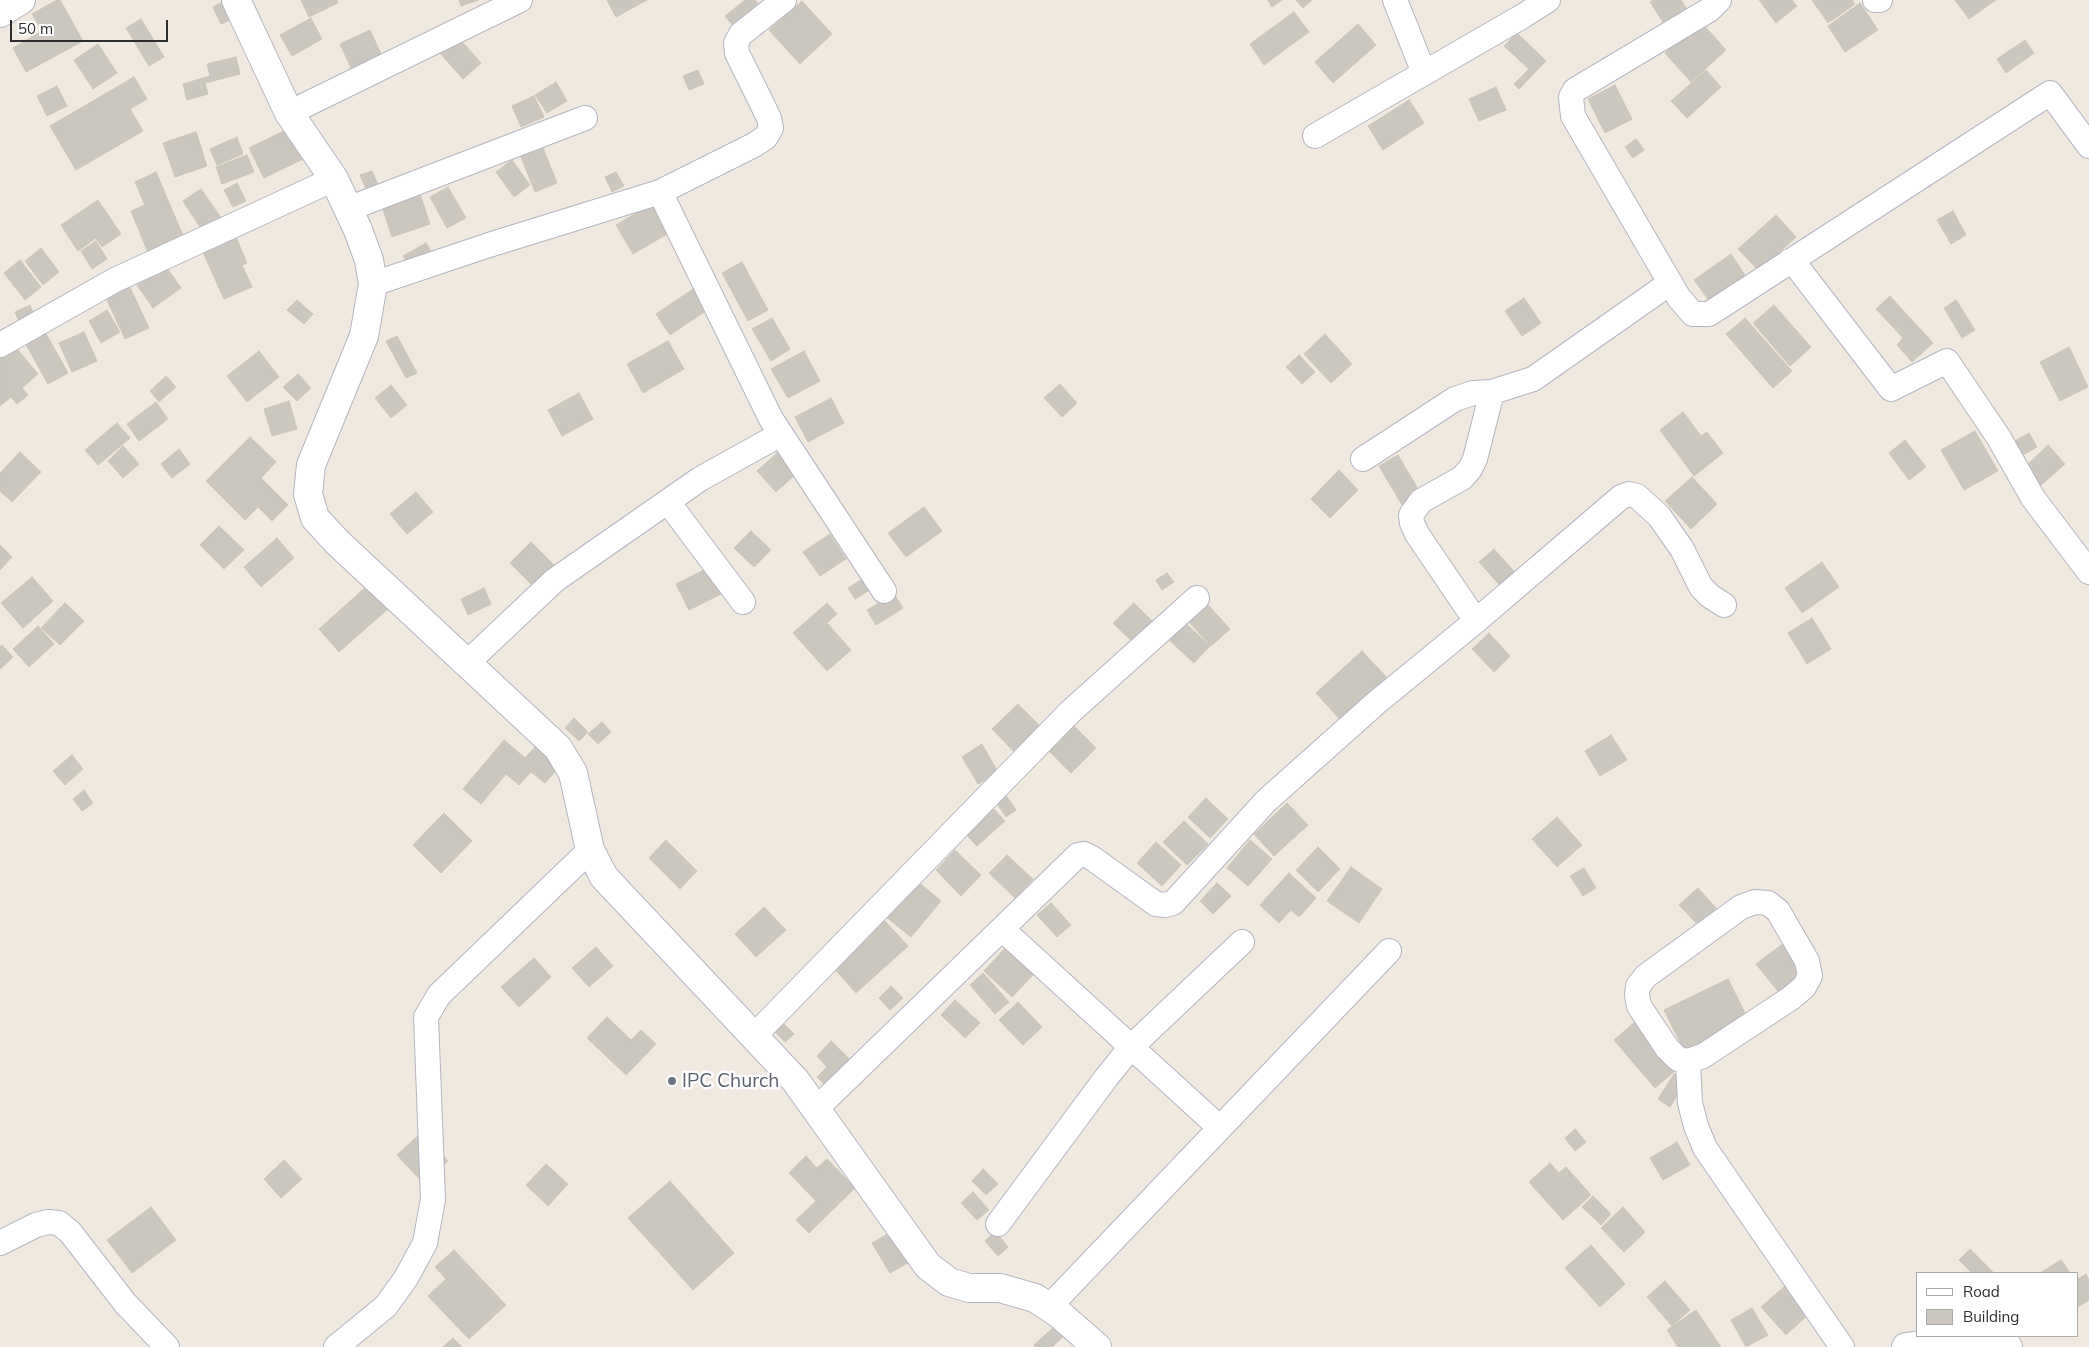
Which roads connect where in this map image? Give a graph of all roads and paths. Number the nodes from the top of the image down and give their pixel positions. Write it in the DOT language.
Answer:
graph roads {
  1 [pos="21,0"];
  2 [pos="236,0"];
  3 [pos="520,0"];
  4 [pos="784,0"];
  5 [pos="1395,0"];
  6 [pos="1548,0"];
  7 [pos="1719,0"];
  8 [pos="1875,0"];
  9 [pos="1880,0"];
  10 [pos="0,13"];
  11 [pos="1424,73"];
  12 [pos="289,113"];
  13 [pos="585,118"];
  14 [pos="1315,136"];
  15 [pos="2089,146"];
  16 [pos="334,179"];
  17 [pos="660,192"];
  18 [pos="348,209"];
  19 [pos="1790,262"];
  20 [pos="1670,283"];
  21 [pos="374,284"];
  22 [pos="0,345"];
  23 [pos="1492,392"];
  24 [pos="781,434"];
  25 [pos="1363,458"];
  26 [pos="668,502"];
  27 [pos="2089,572"];
  28 [pos="884,591"];
  29 [pos="1197,598"];
  30 [pos="744,602"];
  31 [pos="1724,605"];
  32 [pos="1476,621"];
  33 [pos="466,662"];
  34 [pos="590,850"];
  35 [pos="1002,928"];
  36 [pos="1242,942"];
  37 [pos="1389,951"];
  38 [pos="754,1036"];
  39 [pos="1131,1047"];
  40 [pos="1688,1061"];
  41 [pos="816,1109"];
  42 [pos="1220,1128"];
  43 [pos="998,1224"];
  44 [pos="0,1243"];
  45 [pos="1049,1307"];
  46 [pos="167,1347"];
  47 [pos="336,1347"];
  48 [pos="1097,1347"];
  49 [pos="1842,1347"];
  50 [pos="1906,1347"];
  51 [pos="2008,1347"];
  1 -- 10 [label="street"];
  2 -- 12 [label="street"];
  3 -- 12 [label="street"];
  4 -- 17 [label="street"];
  5 -- 11 [label="street"];
  6 -- 11 [label="street"];
  7 -- 20 [label="street"];
  8 -- 9 [label="street"];
  11 -- 14 [label="street"];
  12 -- 16 [label="street"];
  13 -- 18 [label="street"];
  15 -- 19 [label="street"];
  16 -- 18 [label="street"];
  16 -- 22 [label="street"];
  17 -- 21 [label="street"];
  17 -- 24 [label="street"];
  18 -- 21 [label="street"];
  19 -- 20 [label="street"];
  19 -- 27 [label="street"];
  20 -- 23 [label="street"];
  21 -- 33 [label="street"];
  23 -- 25 [label="street"];
  23 -- 32 [label="street"];
  24 -- 26 [label="street"];
  24 -- 28 [label="street"];
  26 -- 30 [label="street"];
  26 -- 33 [label="street"];
  29 -- 38 [label="street"];
  31 -- 32 [label="street"];
  32 -- 35 [label="street"];
  33 -- 34 [label="street"];
  34 -- 38 [label="street"];
  34 -- 47 [label="street"];
  35 -- 39 [label="street"];
  35 -- 41 [label="street"];
  36 -- 39 [label="street"];
  37 -- 42 [label="street"];
  38 -- 41 [label="street"];
  39 -- 42 [label="street"];
  39 -- 43 [label="street"];
  40 -- 40 [label="street"];
  40 -- 49 [label="street"];
  41 -- 45 [label="street"];
  42 -- 45 [label="street"];
  44 -- 46 [label="street"];
  45 -- 48 [label="street"];
  50 -- 51 [label="street"];
}
